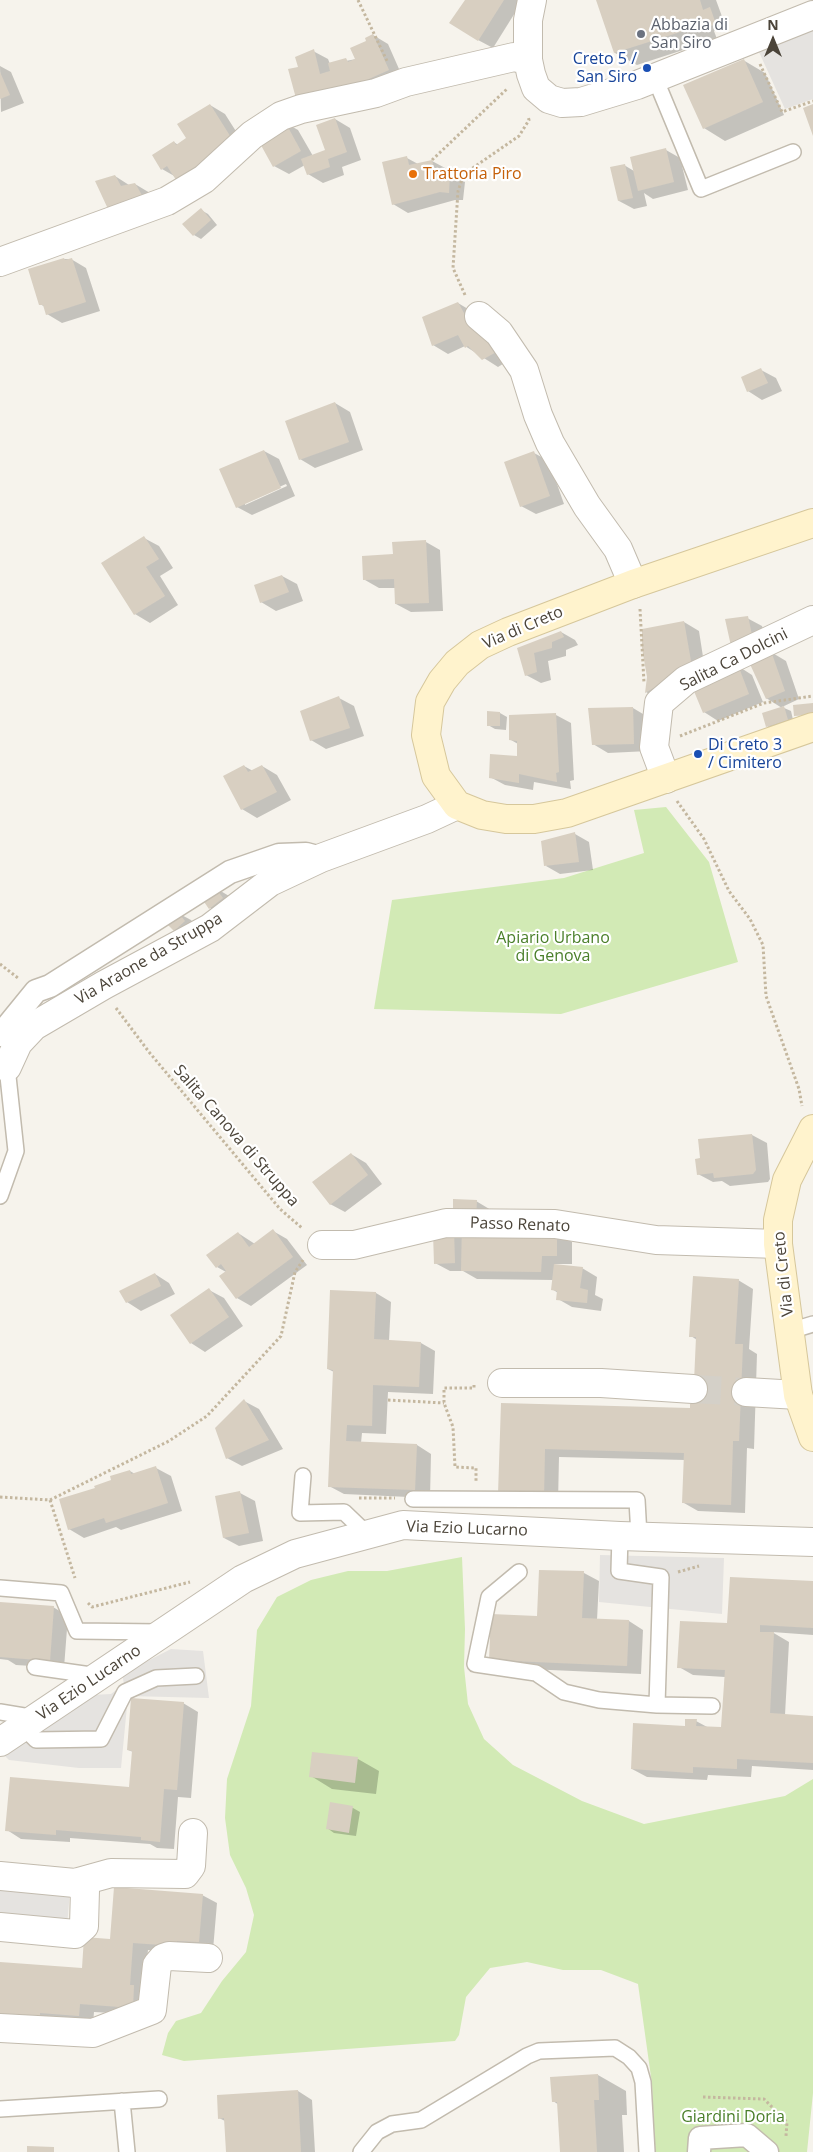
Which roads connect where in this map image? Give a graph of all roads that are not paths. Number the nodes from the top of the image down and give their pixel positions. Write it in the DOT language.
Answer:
graph roads {
  1 [pos="532,0"];
  2 [pos="813,16"];
  3 [pos="528,60"];
  4 [pos="654,78"];
  5 [pos="472,80"];
  6 [pos="793,152"];
  7 [pos="0,262"];
  8 [pos="479,316"];
  9 [pos="813,524"];
  10 [pos="634,584"];
  11 [pos="813,620"];
  12 [pos="813,727"];
  13 [pos="666,779"];
  14 [pos="457,805"];
  15 [pos="321,858"];
  16 [pos="0,1035"];
  17 [pos="3,1073"];
  18 [pos="811,1133"];
  19 [pos="0,1196"];
  20 [pos="778,1244"];
  21 [pos="322,1245"];
  22 [pos="802,1328"];
  23 [pos="502,1382"];
  24 [pos="693,1389"];
  25 [pos="746,1392"];
  26 [pos="798,1395"];
  27 [pos="813,1437"];
  28 [pos="303,1476"];
  29 [pos="413,1498"];
  30 [pos="368,1535"];
  31 [pos="629,1536"];
  32 [pos="813,1542"];
  33 [pos="519,1572"];
  34 [pos="0,1588"];
  35 [pos="165,1632"];
  36 [pos="36,1667"];
  37 [pos="196,1676"];
  38 [pos="100,1677"];
  39 [pos="657,1705"];
  40 [pos="712,1706"];
  41 [pos="0,1712"];
  42 [pos="29,1722"];
  43 [pos="0,1742"];
  44 [pos="193,1833"];
  45 [pos="0,1876"];
  46 [pos="75,1883"];
  47 [pos="0,1927"];
  48 [pos="208,1958"];
  49 [pos="0,2028"];
  50 [pos="159,2099"];
  51 [pos="122,2101"];
  52 [pos="0,2109"];
  53 [pos="776,2148"];
  54 [pos="127,2152"];
  55 [pos="361,2152"];
  56 [pos="647,2152"];
  57 [pos="699,2152"];
  1 -- 3 [label="street"];
  2 -- 4 [label="street"];
  3 -- 4 [label="street"];
  3 -- 5 [label="lane"];
  3 -- 7 [label="street"];
  4 -- 6 [label="lane"];
  8 -- 10 [label="street"];
  9 -- 10 [label="main road, Via di Creto"];
  10 -- 14 [label="main road, Via di Creto"];
  11 -- 13 [label="street, Salita Ca Dolcini"];
  12 -- 13 [label="main road"];
  13 -- 14 [label="main road"];
  14 -- 15 [label="street, Via Araone da Struppa"];
  15 -- 16 [label="street"];
  15 -- 17 [label="street, Via Araone da Struppa"];
  17 -- 19 [label="lane"];
  18 -- 20 [label="main road, Via di Creto"];
  20 -- 21 [label="street, Passo Renato"];
  20 -- 22 [label="main road, Via di Creto"];
  22 -- 26 [label="main road, Via di Creto"];
  23 -- 24 [label="street"];
  25 -- 26 [label="street"];
  26 -- 27 [label="main road, Via di Creto"];
  28 -- 30 [label="lane"];
  29 -- 31 [label="lane"];
  30 -- 31 [label="street, Via Ezio Lucarno"];
  30 -- 35 [label="street, Via Ezio Lucarno"];
  31 -- 32 [label="street, Via Ezio Lucarno"];
  31 -- 39 [label="lane"];
  33 -- 39 [label="lane"];
  34 -- 35 [label="lane"];
  35 -- 38 [label="street, Via Ezio Lucarno"];
  36 -- 38 [label="lane"];
  37 -- 42 [label="lane"];
  38 -- 42 [label="street, Via Ezio Lucarno"];
  39 -- 40 [label="lane"];
  41 -- 42 [label="lane"];
  42 -- 43 [label="street, Via Ezio Lucarno"];
  44 -- 46 [label="street"];
  45 -- 46 [label="street"];
  46 -- 47 [label="street"];
  48 -- 49 [label="street"];
  50 -- 51 [label="lane"];
  51 -- 52 [label="lane"];
  51 -- 54 [label="lane"];
  53 -- 57 [label="street"];
  55 -- 56 [label="lane"];
}
